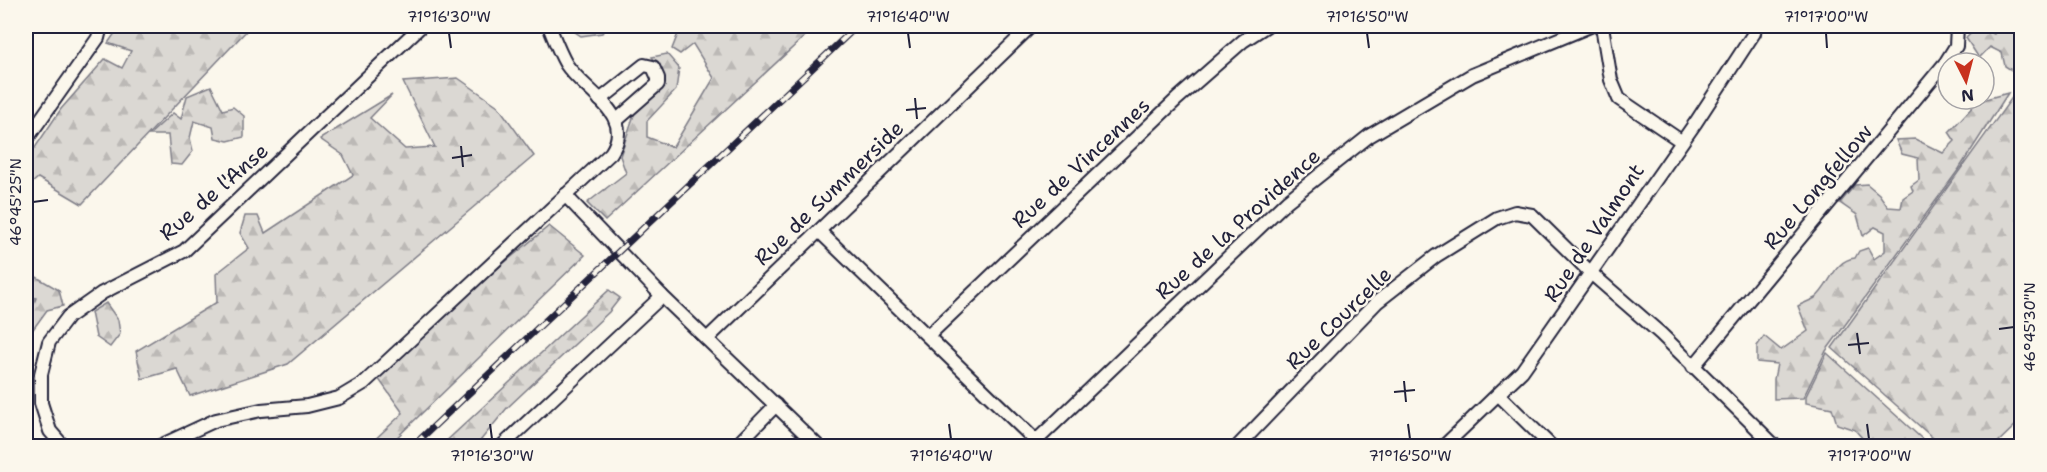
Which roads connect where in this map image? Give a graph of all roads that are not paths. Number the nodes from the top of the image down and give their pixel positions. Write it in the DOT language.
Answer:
graph roads {
  1 [pos="101,26"];
  2 [pos="421,26"];
  3 [pos="549,26"];
  4 [pos="1031,26"];
  5 [pos="1266,26"];
  6 [pos="1590,26"];
  7 [pos="1602,26"];
  8 [pos="1755,26"];
  9 [pos="1957,26"];
  10 [pos="600,100"];
  11 [pos="617,120"];
  12 [pos="26,140"];
  13 [pos="1681,141"];
  14 [pos="565,195"];
  15 [pos="819,231"];
  16 [pos="1592,274"];
  17 [pos="662,296"];
  18 [pos="928,336"];
  19 [pos="708,339"];
  20 [pos="1693,367"];
  21 [pos="1499,395"];
  22 [pos="776,405"];
  23 [pos="1039,444"];
  24 [pos="63,447"];
  25 [pos="160,447"];
  26 [pos="502,447"];
  27 [pos="736,447"];
  28 [pos="818,447"];
  29 [pos="1238,447"];
  30 [pos="1444,447"];
  31 [pos="1551,447"];
  32 [pos="1775,447"];
  1 -- 12 [label="street"];
  2 -- 24 [label="street, Rue de l'Anse"];
  3 -- 10 [label="street"];
  4 -- 15 [label="street, Rue de Summerside"];
  5 -- 18 [label="street, Rue de Vincennes"];
  6 -- 23 [label="street, Rue de la Providence"];
  7 -- 13 [label="street"];
  8 -- 13 [label="street, Rue de Valmont"];
  9 -- 20 [label="street, Rue Longfellow"];
  10 -- 11 [label="street"];
  10 -- 11 [label="street"];
  11 -- 14 [label="street"];
  13 -- 16 [label="street, Rue de Valmont"];
  14 -- 17 [label="street"];
  14 -- 25 [label="street"];
  15 -- 18 [label="street"];
  15 -- 19 [label="street, Rue de Summerside"];
  16 -- 20 [label="street, Rue Courcelle"];
  16 -- 21 [label="street, Rue de Valmont"];
  16 -- 29 [label="street, Rue Courcelle"];
  17 -- 19 [label="street"];
  17 -- 26 [label="street"];
  18 -- 23 [label="street"];
  19 -- 22 [label="street"];
  20 -- 32 [label="street, Rue Courcelle"];
  21 -- 30 [label="street, Rue de Valmont"];
  21 -- 31 [label="street"];
  22 -- 27 [label="street"];
  22 -- 28 [label="street"];
}
